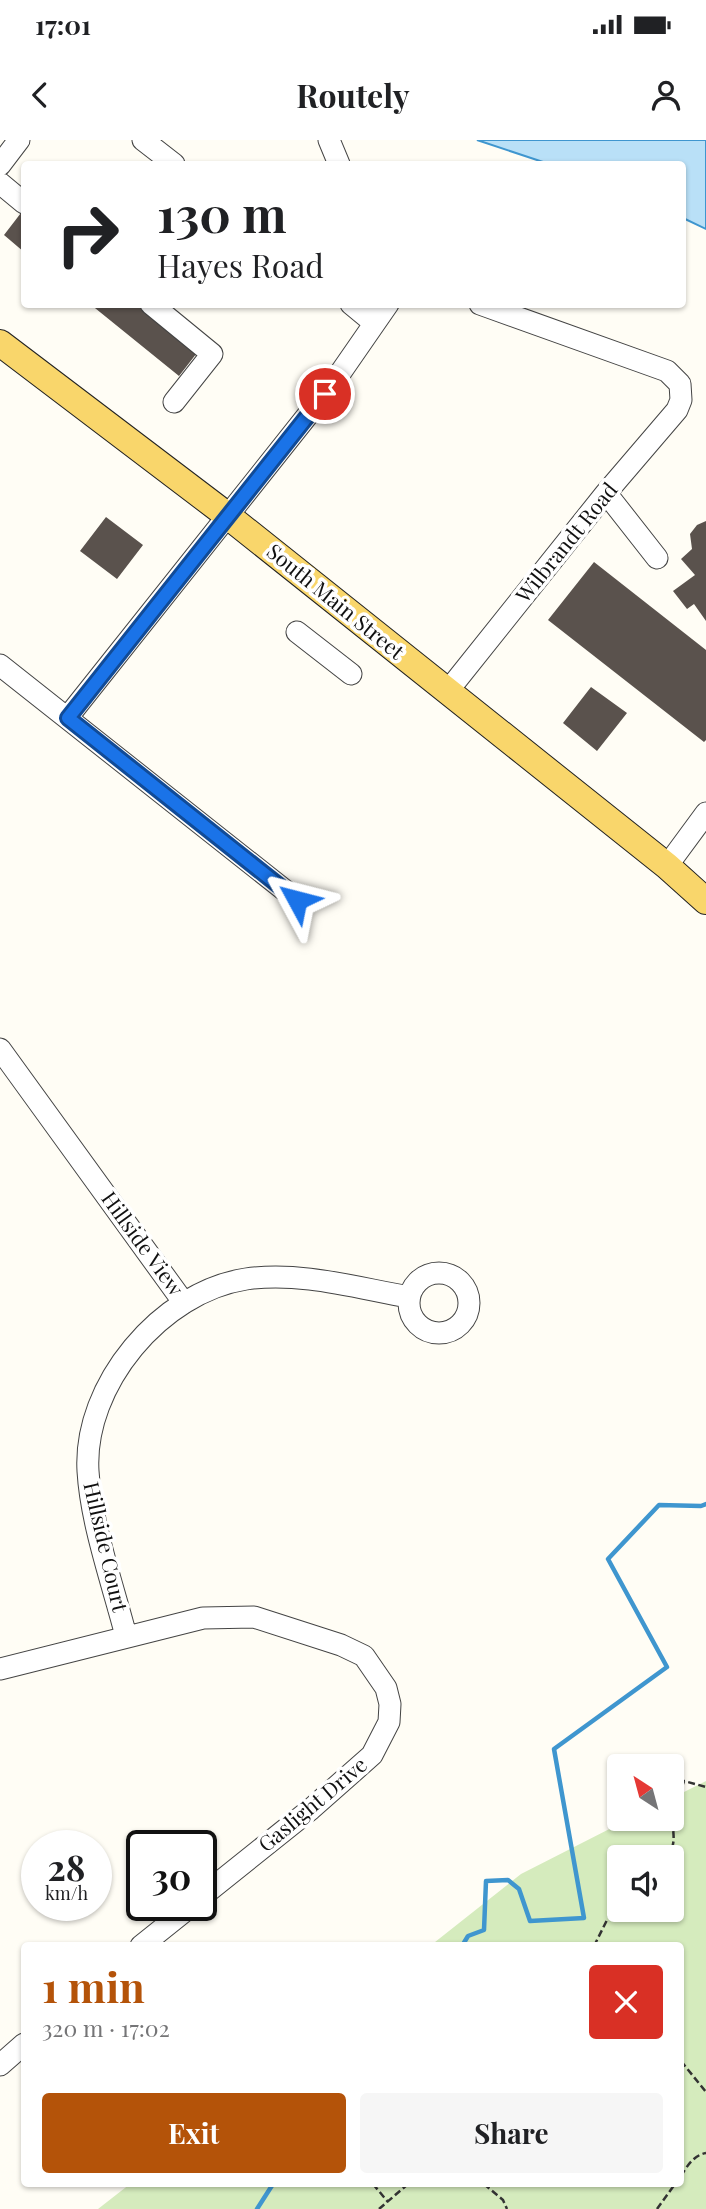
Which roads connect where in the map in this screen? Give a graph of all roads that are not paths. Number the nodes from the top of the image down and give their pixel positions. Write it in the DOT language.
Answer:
graph roads {
  1 [pos="19,140"];
  2 [pos="143,140"];
  3 [pos="329,140"];
  4 [pos="170,161"];
  5 [pos="338,161"];
  6 [pos="0,165"];
  7 [pos="0,183"];
  8 [pos="21,200"];
  9 [pos="156,308"];
  10 [pos="356,308"];
  11 [pos="385,308"];
  12 [pos="491,308"];
  13 [pos="374,323"];
  14 [pos="0,343"];
  15 [pos="174,402"];
  16 [pos="606,493"];
  17 [pos="228,516"];
  18 [pos="657,558"];
  19 [pos="297,632"];
  20 [pos="0,665"];
  21 [pos="351,674"];
  22 [pos="447,692"];
  23 [pos="68,718"];
  24 [pos="706,813"];
  25 [pos="667,866"];
  26 [pos="297,900"];
  27 [pos="706,901"];
  28 [pos="0,1049"];
  29 [pos="409,1297"];
  30 [pos="184,1303"];
  31 [pos="126,1636"];
  32 [pos="0,1669"];
  33 [pos="217,1884"];
  34 [pos="172,1921"];
  35 [pos="146,1942"];
  36 [pos="21,2047"];
  37 [pos="0,2065"];
  1 -- 6 [label="street"];
  2 -- 4 [label="street"];
  3 -- 5 [label="street"];
  7 -- 8 [label="street"];
  9 -- 15 [label="street"];
  10 -- 13 [label="street"];
  11 -- 13 [label="street"];
  12 -- 16 [label="street, Wilbrandt Road"];
  13 -- 17 [label="street"];
  14 -- 17 [label="main road, South Main Street"];
  16 -- 18 [label="street"];
  16 -- 22 [label="street, Wilbrandt Road"];
  17 -- 22 [label="main road, South Main Street"];
  17 -- 23 [label="street"];
  19 -- 21 [label="street"];
  20 -- 23 [label="street"];
  22 -- 25 [label="main road, South Main Street"];
  23 -- 26 [label="street"];
  24 -- 25 [label="street"];
  25 -- 27 [label="main road, South Main Street"];
  28 -- 30 [label="street, Hillside View"];
  29 -- 30 [label="street, Hillside Court"];
  30 -- 31 [label="street, Hillside Court"];
  31 -- 32 [label="street, Gaslight Drive"];
  31 -- 33 [label="street, Gaslight Drive"];
  34 -- 35 [label="street"];
  36 -- 37 [label="street"];
}
